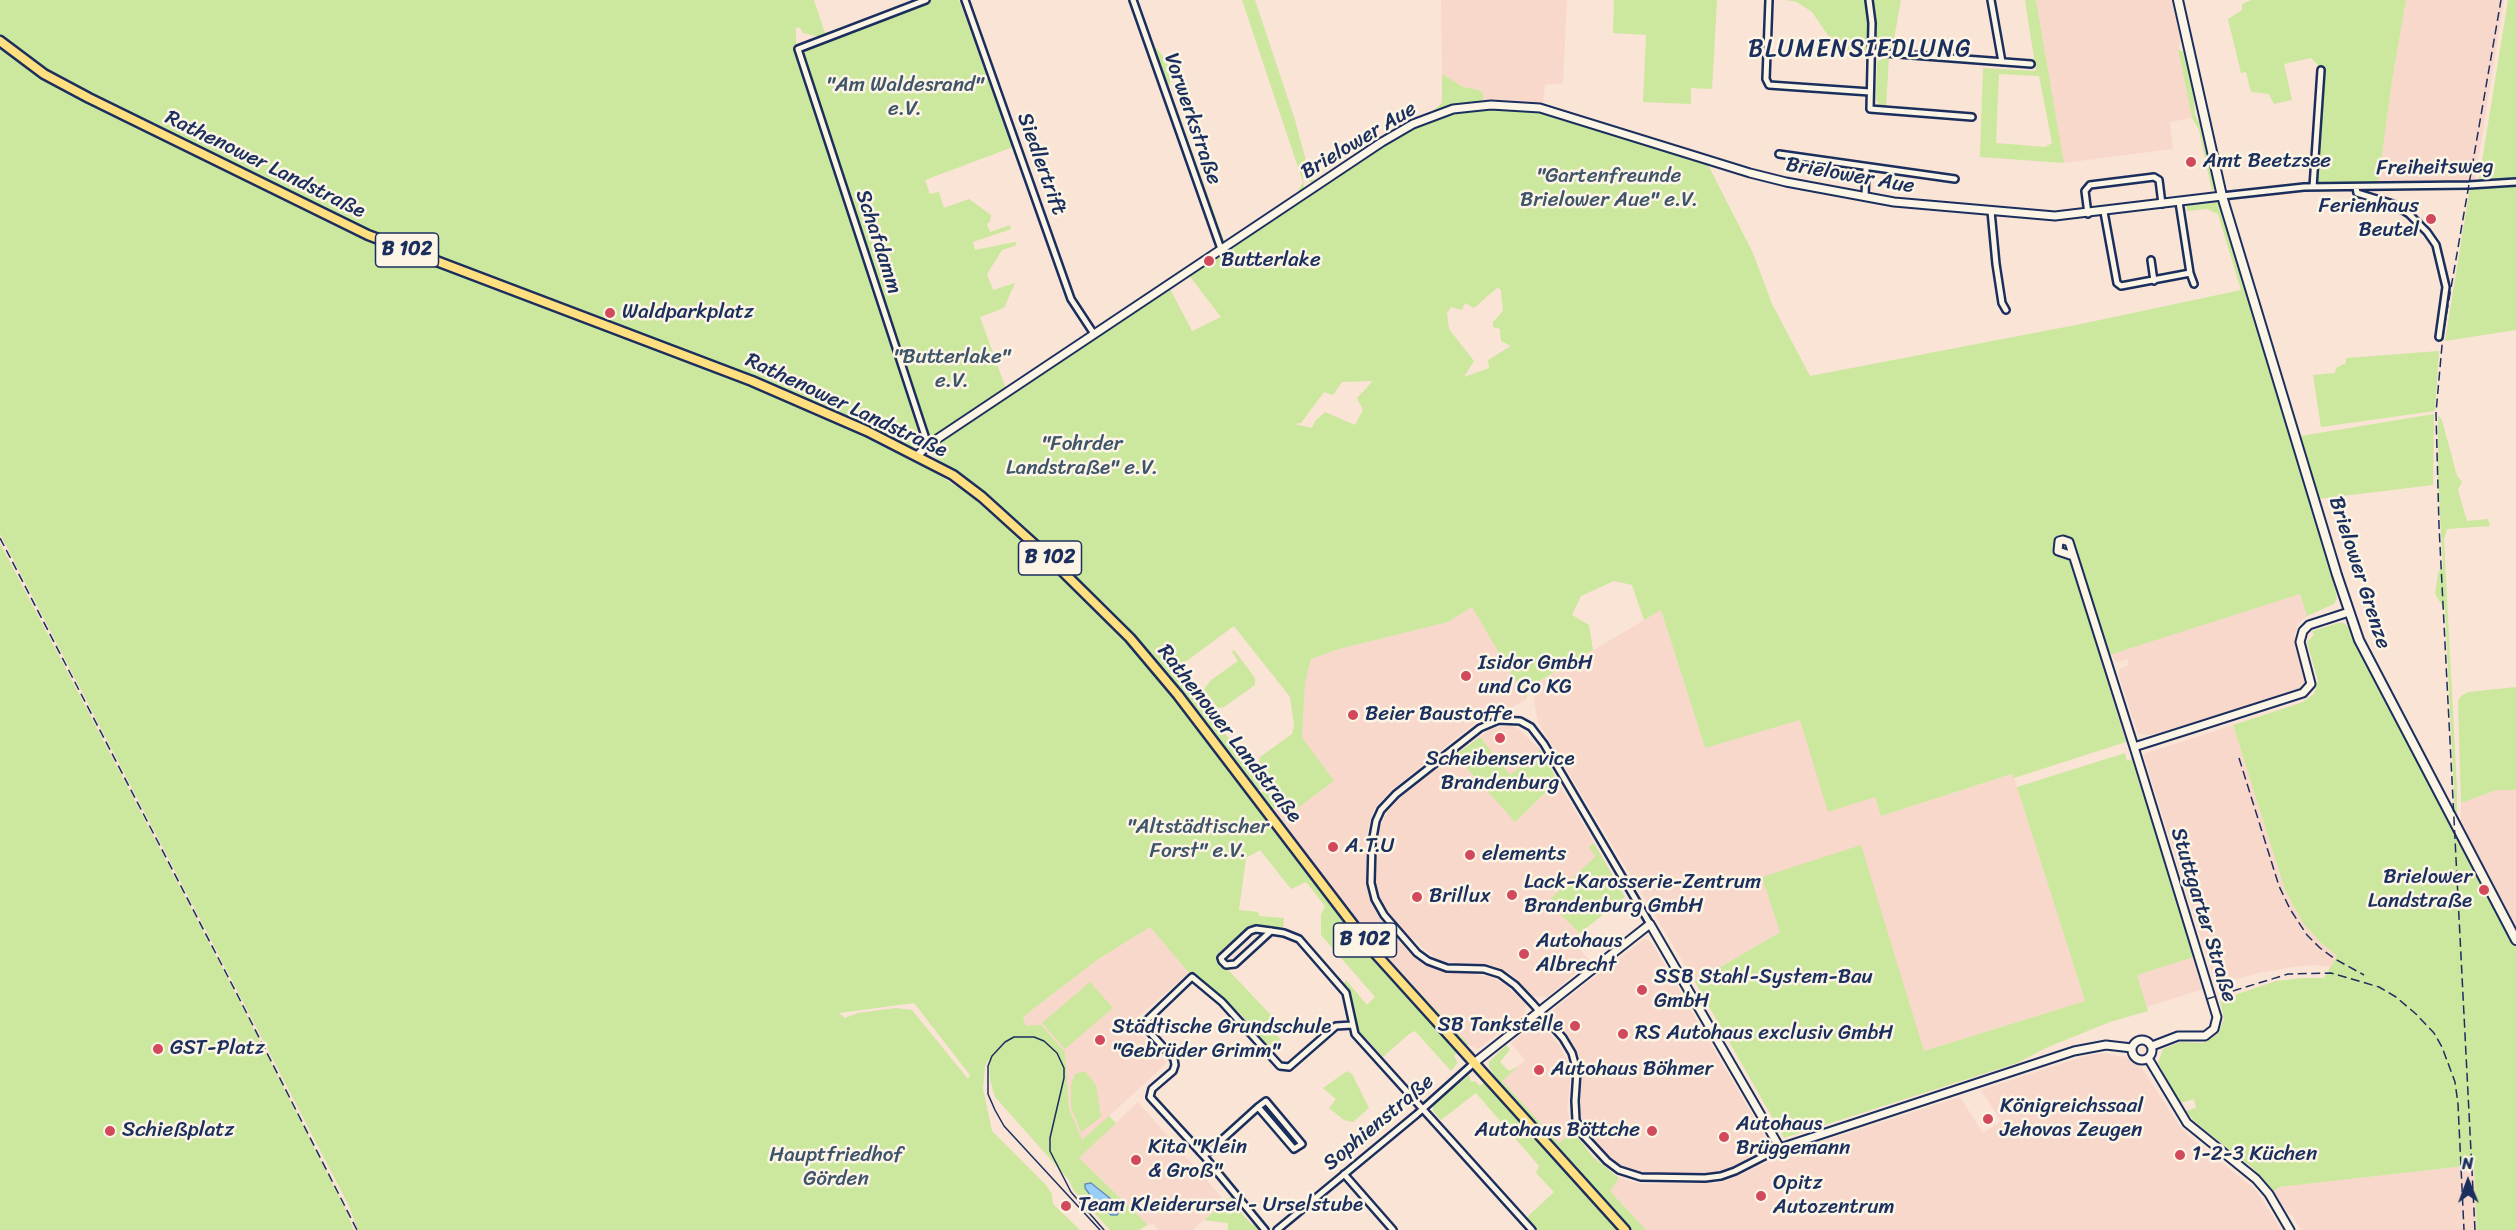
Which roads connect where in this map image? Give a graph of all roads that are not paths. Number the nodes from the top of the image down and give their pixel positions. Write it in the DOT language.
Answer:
graph roads {
  1 [pos="926,0"];
  2 [pos="965,0"];
  3 [pos="1133,0"];
  4 [pos="1769,0"];
  5 [pos="1869,0"];
  6 [pos="1990,0"];
  7 [pos="2178,0"];
  8 [pos="0,41"];
  9 [pos="1872,52"];
  10 [pos="2002,62"];
  11 [pos="2031,64"];
  12 [pos="2321,70"];
  13 [pos="1870,92"];
  14 [pos="1972,117"];
  15 [pos="1779,154"];
  16 [pos="1866,168"];
  17 [pos="1955,179"];
  18 [pos="2516,183"];
  19 [pos="2313,187"];
  20 [pos="2356,187"];
  21 [pos="2222,196"];
  22 [pos="1865,197"];
  23 [pos="2179,202"];
  24 [pos="2162,204"];
  25 [pos="1991,211"];
  26 [pos="2104,212"];
  27 [pos="2088,214"];
  28 [pos="1221,249"];
  29 [pos="2151,260"];
  30 [pos="2190,273"];
  31 [pos="2154,281"];
  32 [pos="2194,284"];
  33 [pos="2006,310"];
  34 [pos="1094,334"];
  35 [pos="2439,337"];
  36 [pos="927,446"];
  37 [pos="918,455"];
  38 [pos="2073,556"];
  39 [pos="2349,612"];
  40 [pos="2134,747"];
  41 [pos="1650,924"];
  42 [pos="1271,930"];
  43 [pos="2516,940"];
  44 [pos="1539,1011"];
  45 [pos="1352,1024"];
  46 [pos="2152,1046"];
  47 [pos="2132,1048"];
  48 [pos="2148,1058"];
  49 [pos="1474,1063"];
  50 [pos="1258,1107"];
  51 [pos="1424,1108"];
  52 [pos="1780,1149"];
  53 [pos="1203,1156"];
  54 [pos="1344,1174"];
  55 [pos="1265,1230"];
  56 [pos="1277,1230"];
  57 [pos="1393,1230"];
  58 [pos="1532,1230"];
  59 [pos="1625,1230"];
  60 [pos="2290,1230"];
  1 -- 36 [label="street, Schafdamm"];
  2 -- 34 [label="street, Siedlertrift"];
  3 -- 28 [label="street, Vorwerkstraße"];
  4 -- 13 [label="street"];
  5 -- 9 [label="street"];
  6 -- 10 [label="street"];
  7 -- 21 [label="main road, Brielower Grenze"];
  8 -- 37 [label="main road, Rathenower Landstraße / B 102"];
  9 -- 10 [label="street"];
  9 -- 13 [label="street"];
  10 -- 11 [label="street"];
  12 -- 19 [label="street"];
  13 -- 14 [label="street"];
  15 -- 16 [label="street"];
  16 -- 17 [label="street"];
  16 -- 22 [label="street"];
  18 -- 20 [label="street, Freiheitsweg"];
  19 -- 20 [label="street, Freiheitsweg"];
  19 -- 21 [label="street, Freiheitsweg"];
  20 -- 35 [label="street, Freiheitsweg"];
  21 -- 23 [label="street, Brielower Aue"];
  21 -- 39 [label="main road, Brielower Grenze"];
  22 -- 25 [label="street, Brielower Aue"];
  22 -- 28 [label="street, Brielower Aue"];
  23 -- 24 [label="street, Brielower Aue"];
  23 -- 30 [label="street"];
  24 -- 26 [label="street, Brielower Aue"];
  24 -- 27 [label="street"];
  25 -- 27 [label="street, Brielower Aue"];
  25 -- 33 [label="street"];
  26 -- 27 [label="street, Brielower Aue"];
  26 -- 31 [label="street"];
  28 -- 34 [label="street, Brielower Aue"];
  29 -- 31 [label="street"];
  30 -- 31 [label="street"];
  30 -- 32 [label="street"];
  34 -- 36 [label="street, Brielower Aue"];
  36 -- 37 [label="street, Brielower Aue"];
  37 -- 49 [label="main road, Rathenower Landstraße / B 102"];
  38 -- 40 [label="street, Stuttgarter Straße"];
  39 -- 40 [label="street"];
  39 -- 43 [label="main road, Brielower Grenze"];
  40 -- 46 [label="street, Stuttgarter Straße"];
  41 -- 44 [label="street"];
  41 -- 44 [label="street"];
  41 -- 52 [label="street"];
  42 -- 42 [label="street"];
  42 -- 45 [label="street"];
  44 -- 49 [label="street"];
  44 -- 52 [label="street"];
  45 -- 51 [label="street"];
  45 -- 53 [label="street"];
  46 -- 47 [label="street"];
  46 -- 48 [label="street"];
  47 -- 48 [label="street"];
  47 -- 52 [label="street"];
  48 -- 60 [label="street"];
  49 -- 51 [label="street, Sophienstraße"];
  49 -- 59 [label="main road, Rathenower Landstraße / B 102"];
  50 -- 50 [label="street"];
  50 -- 53 [label="street"];
  51 -- 54 [label="street, Sophienstraße"];
  51 -- 58 [label="street"];
  53 -- 55 [label="street"];
  54 -- 56 [label="street, Sophienstraße"];
  54 -- 57 [label="street"];
}
